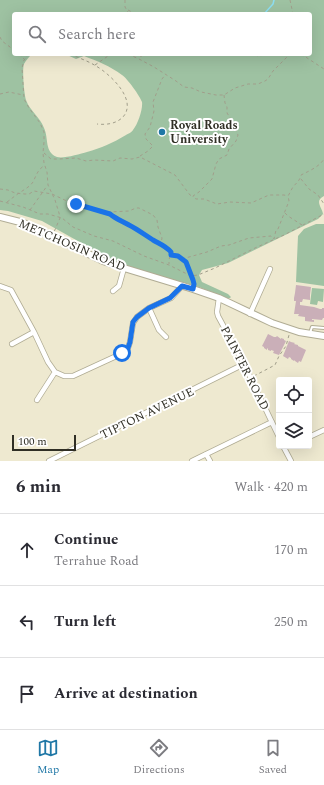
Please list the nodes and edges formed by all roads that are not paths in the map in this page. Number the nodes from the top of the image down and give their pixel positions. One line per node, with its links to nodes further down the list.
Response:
1 (0, 217): 2 (main road, METCHOSIN ROAD)
2 (124, 268): 5 (main road, METCHOSIN ROAD); 6 (street)
3 (270, 269): 9 (street)
4 (0, 286): 11 (street)
5 (182, 286): 7 (main road, METCHOSIN ROAD); 8 (street)
6 (113, 291)
7 (219, 298): 9 (main road, METCHOSIN ROAD); 16 (street, PAINTER ROAD)
8 (149, 308): 14 (street); 17 (street)
9 (250, 314): 12 (main road, METCHOSIN ROAD)
10 (324, 328): 12 (lane)
11 (34, 332): 15 (street); 17 (street)
12 (310, 334): 13 (main road, METCHOSIN ROAD)
13 (324, 336)
14 (166, 337)
15 (12, 344)
16 (244, 364): 19 (street, PAINTER ROAD); 25 (street, TIPTON AVENUE)
17 (55, 372): 18 (street)
18 (37, 400)
19 (272, 422): 21 (street, PAINTER ROAD); 24 (street)
20 (324, 430): 22 (street)
21 (276, 431)
22 (312, 435)
23 (286, 449): 28 (street)
24 (206, 454): 26 (street); 27 (street)
25 (49, 461)
26 (192, 461)
27 (210, 461)
28 (291, 461)

